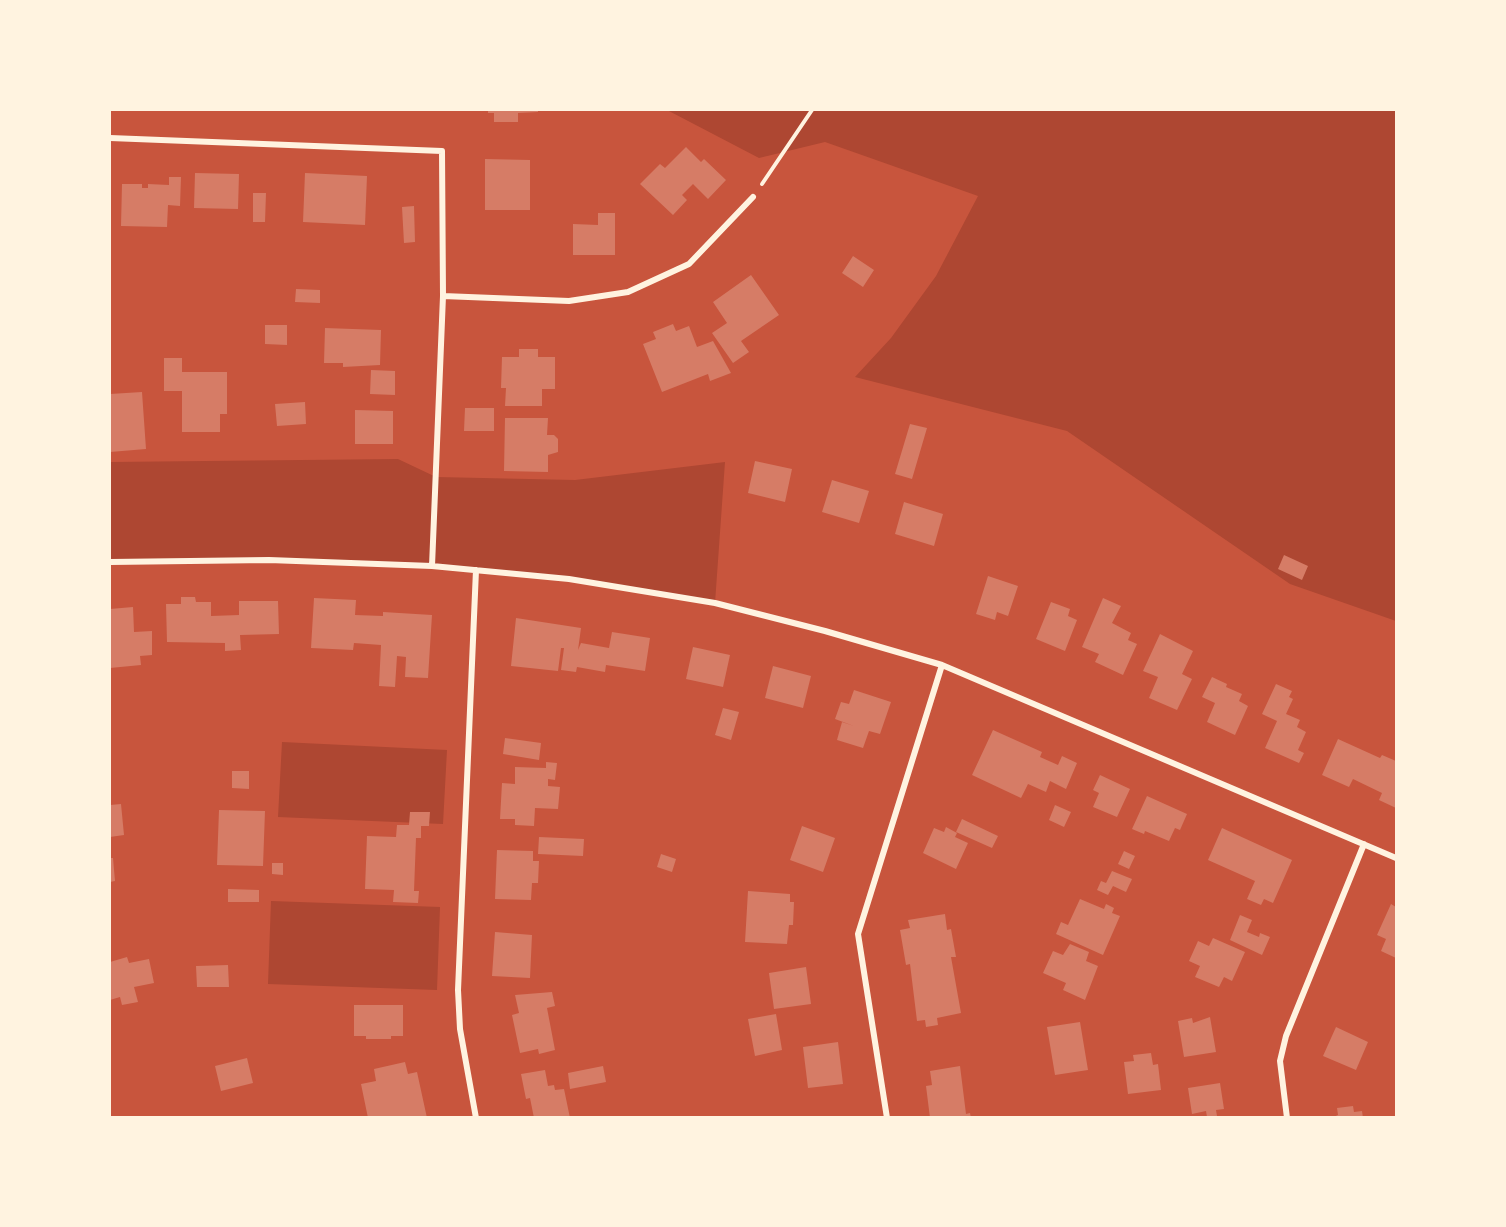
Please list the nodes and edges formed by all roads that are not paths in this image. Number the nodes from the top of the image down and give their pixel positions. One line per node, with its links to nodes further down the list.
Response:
1 (110, 138): 3 (street)
2 (753, 197): 3 (street)
3 (443, 296): 5 (street)
4 (110, 562): 5 (street)
5 (432, 566): 6 (street)
6 (476, 570): 7 (street); 10 (street)
7 (942, 665): 8 (street); 11 (street)
8 (1364, 844): 9 (street); 12 (street)
9 (1396, 858)
10 (476, 1118)
11 (887, 1118)
12 (1287, 1118)

